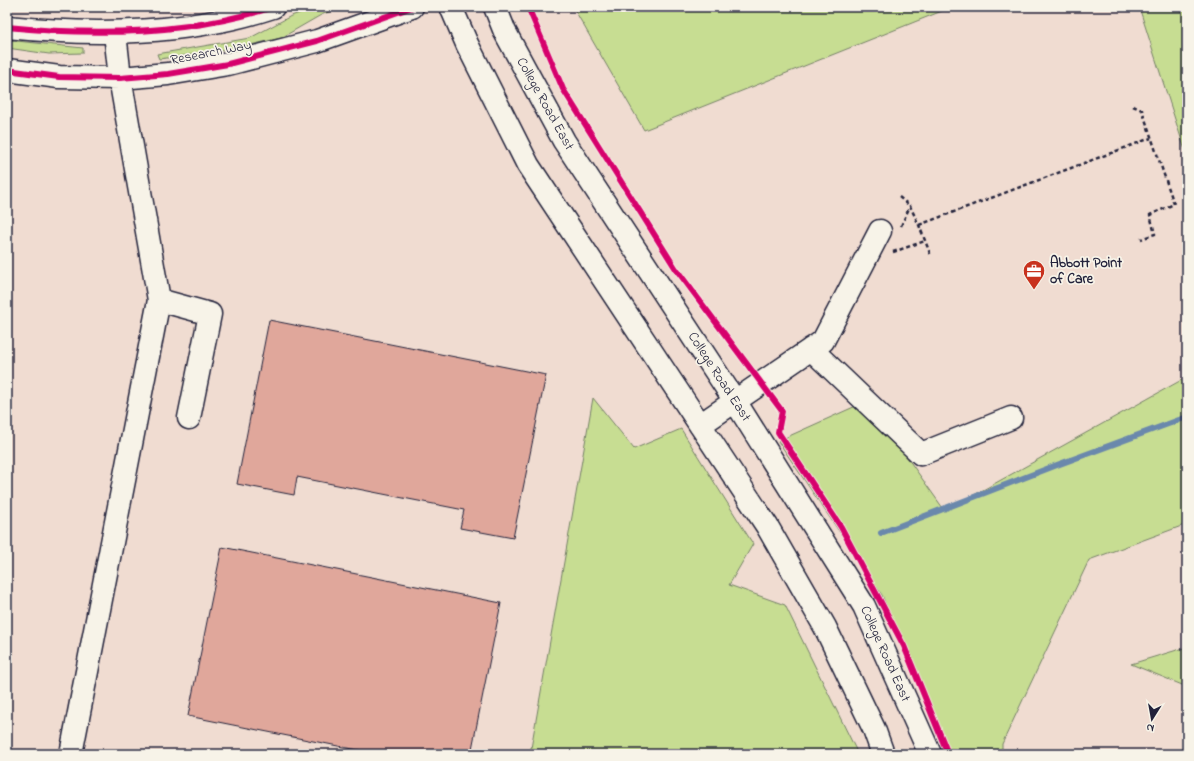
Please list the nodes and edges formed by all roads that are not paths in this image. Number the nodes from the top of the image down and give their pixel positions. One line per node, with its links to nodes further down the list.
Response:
1 (273, 7): 8 (street)
2 (412, 7): 10 (street, Research Way)
3 (451, 7): 17 (street)
4 (495, 7): 7 (street, College Road East)
5 (507, 7): 7 (street)
6 (7, 27): 8 (street)
7 (505, 32): 14 (street, College Road East)
8 (115, 33): 10 (street)
9 (7, 70): 10 (street, Research Way)
10 (120, 78): 12 (street)
11 (880, 231): 13 (street)
12 (159, 300): 15 (street); 18 (street)
13 (810, 350): 14 (street); 16 (street)
14 (735, 401): 17 (street); 20 (street, College Road East)
15 (189, 418)
16 (1011, 418)
17 (700, 425): 19 (street)
18 (71, 754)
19 (883, 754)
20 (930, 754)

